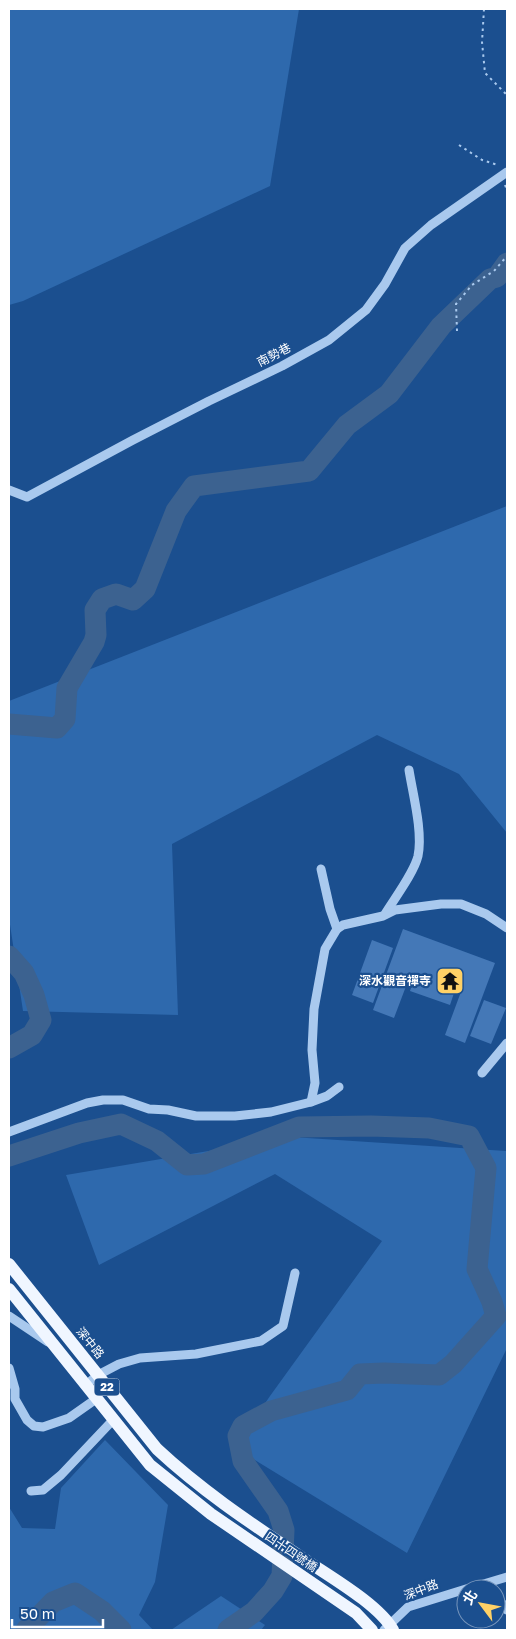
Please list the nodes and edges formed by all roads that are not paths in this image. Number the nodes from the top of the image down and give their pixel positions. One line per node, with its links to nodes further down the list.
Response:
1 (507, 172): 2 (lane, 南勢巷)
2 (9, 490)
3 (409, 770): 5 (lane)
4 (321, 869): 7 (lane)
5 (383, 916): 6 (lane); 7 (lane)
6 (507, 928)
7 (336, 930): 11 (lane)
8 (507, 1043): 9 (lane)
9 (482, 1073)
10 (339, 1087): 11 (lane)
11 (310, 1102): 12 (lane)
12 (9, 1132)
13 (9, 1264): 19 (main road, 深中路 / 22)
14 (295, 1273): 19 (lane)
15 (9, 1289): 17 (main road, 22)
16 (9, 1316): 17 (lane)
17 (57, 1348): 20 (main road, 22)
18 (9, 1368): 21 (lane)
19 (98, 1375): 20 (lane); 24 (main road, 深中路 / 22)
20 (86, 1385): 21 (main road, 22)
21 (96, 1399): 22 (main road, 22)
22 (112, 1420): 23 (lane); 28 (main road, 四十四號橋 / 22)
23 (31, 1491)
24 (216, 1499): 26 (main road, 四十四號橋 / 22)
25 (456, 1592): 27 (lane, 深中路)
26 (357, 1595): 27 (main road, 深中路 / 22)
27 (389, 1628)
28 (372, 1630)

